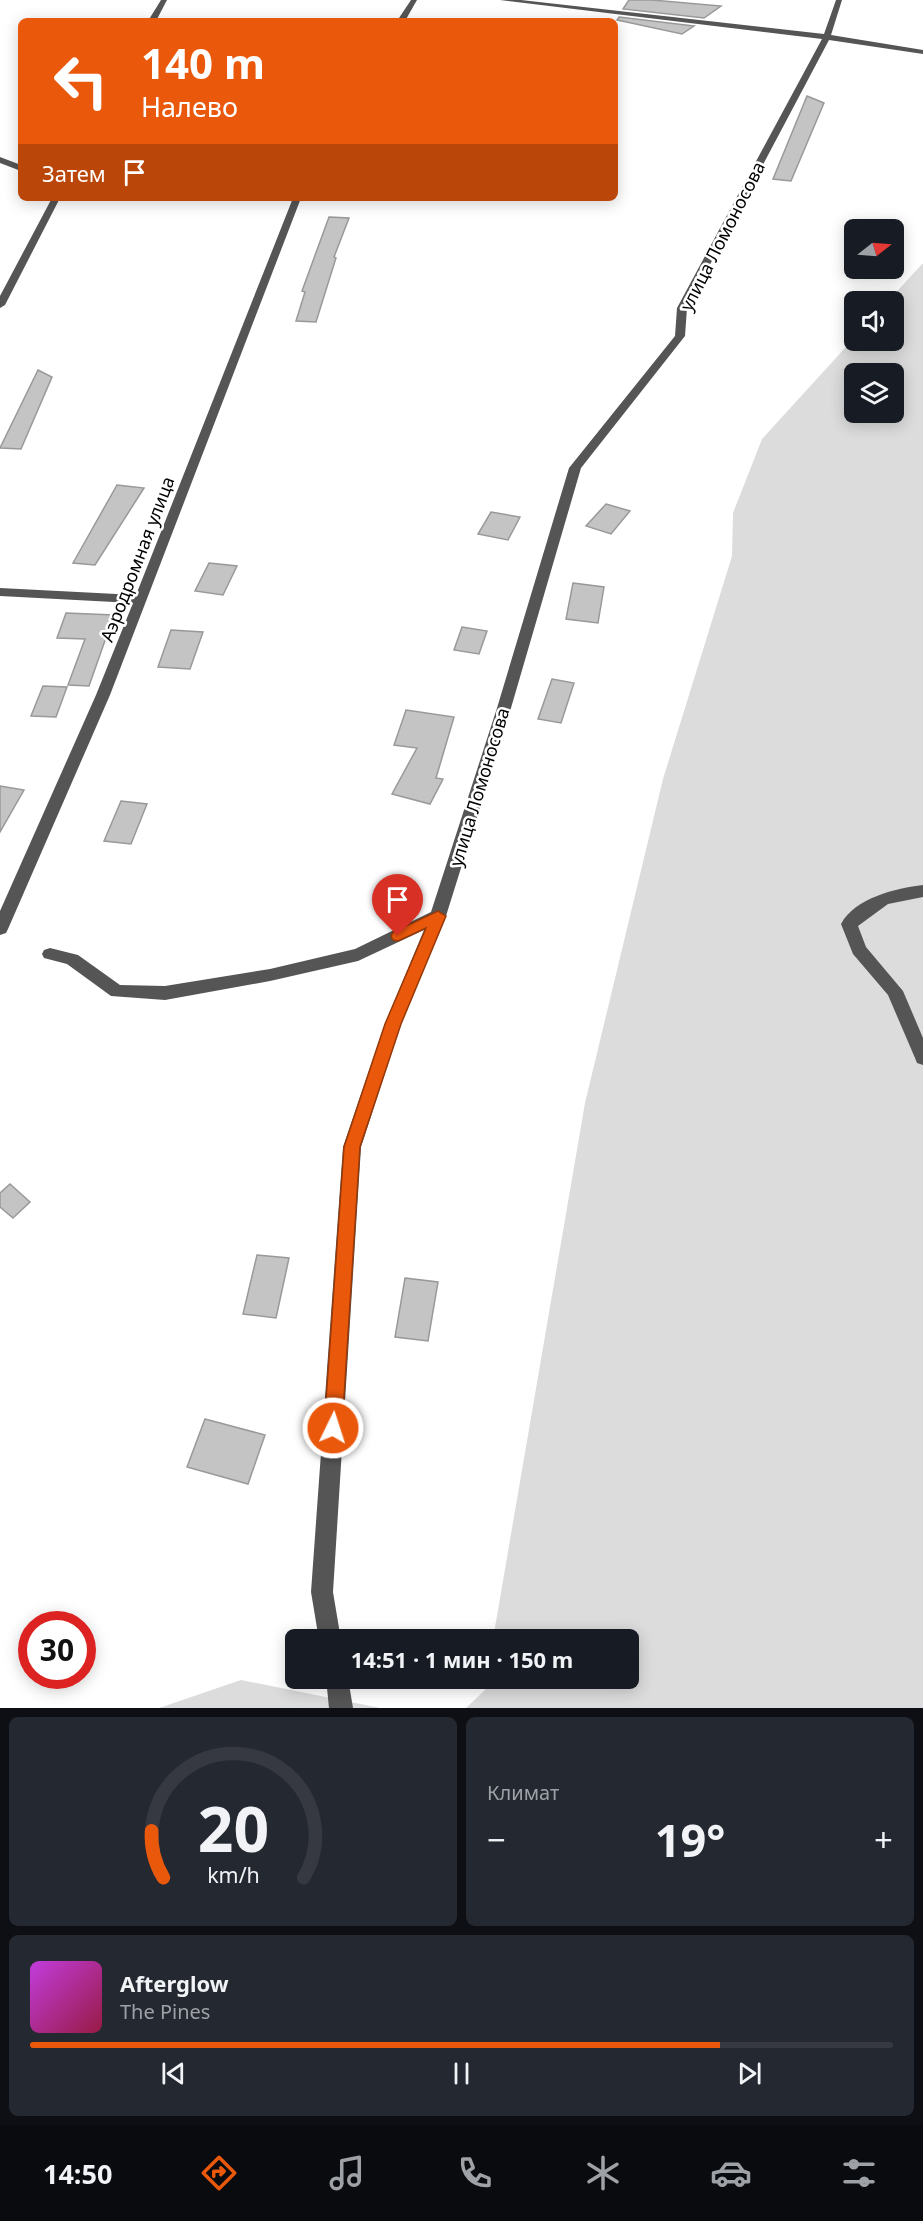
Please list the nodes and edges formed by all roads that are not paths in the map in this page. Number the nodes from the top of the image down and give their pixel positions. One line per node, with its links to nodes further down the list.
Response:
1 (164, 0): 5 (street)
2 (414, 0): 6 (street)
3 (503, 0): 7 (street)
4 (839, 0): 7 (street, улица Ломоносова)
5 (154, 18)
6 (403, 18)
7 (826, 36): 8 (street); 17 (street, улица Ломоносова)
8 (923, 52)
9 (0, 160): 10 (street)
10 (18, 167)
11 (54, 201): 13 (street)
12 (296, 201): 15 (street, Аэродромная улица)
13 (0, 305)
14 (0, 592): 15 (street)
15 (141, 598): 18 (street, Аэродромная улица)
16 (923, 891): 20 (street)
17 (438, 916): 19 (street); 21 (street, улица Ломоносова)
18 (0, 929)
19 (50, 954)
20 (923, 1058)
21 (328, 1629)
22 (338, 1689): 23 (street)
23 (341, 1708)

